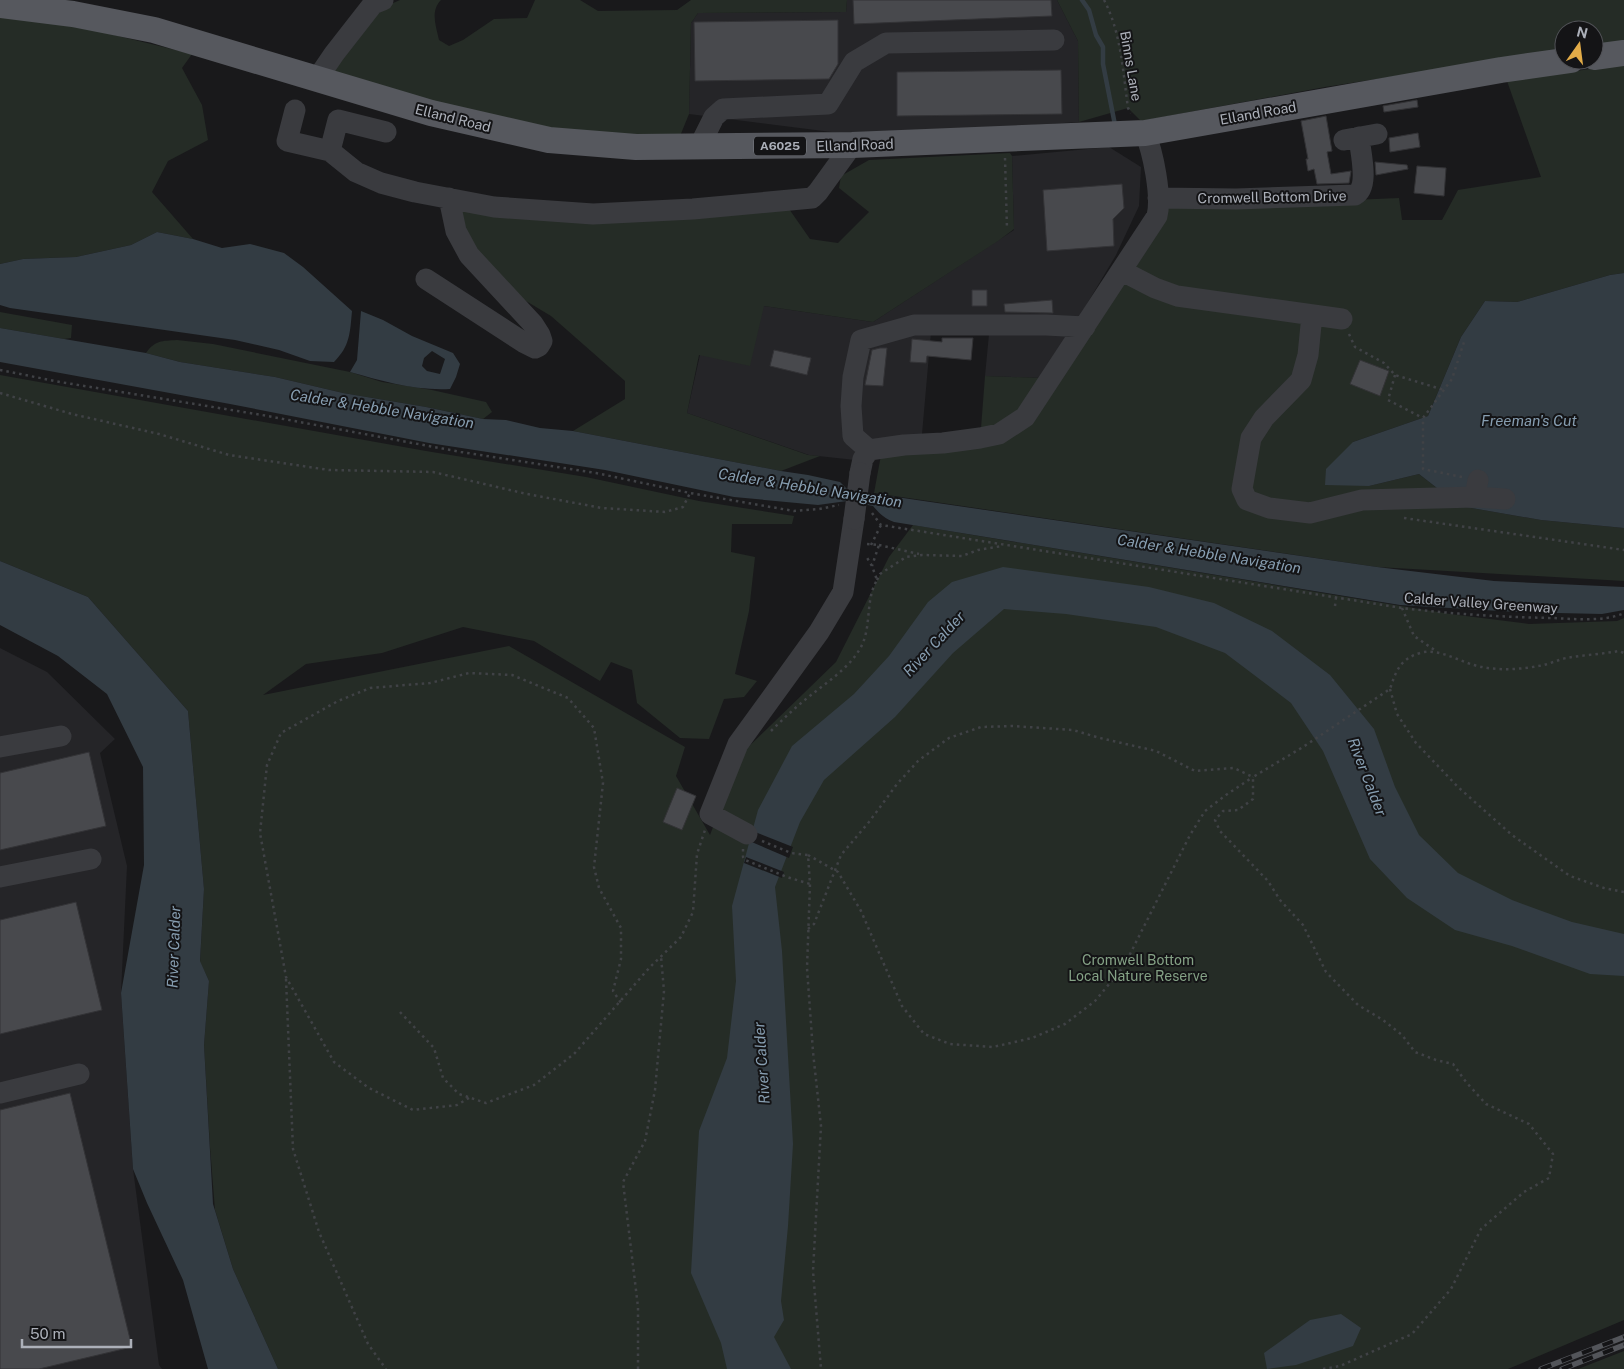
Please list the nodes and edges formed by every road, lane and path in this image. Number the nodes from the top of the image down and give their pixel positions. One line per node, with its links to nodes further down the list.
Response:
1 (1104, 0): 11 (path, Binns Lane)
2 (378, 2): 8 (street)
3 (0, 5): 8 (main road, Elland Road / A6025)
4 (1054, 40): 15 (street)
5 (1624, 53): 6 (main road)
6 (1604, 56)
7 (1554, 62): 11 (main road, Elland Road / A6025)
8 (317, 79): 15 (main road, Elland Road / A6025)
9 (295, 110): 16 (street)
10 (386, 132): 16 (street)
11 (1145, 133): 13 (main road, Elland Road / A6025); 18 (street)
12 (1360, 137): 18 (street, Cromwell Bottom Drive)
13 (1005, 139): 14 (main road, Elland Road / A6025); 19 (path)
14 (852, 145): 15 (main road, Elland Road / A6025); 17 (street)
15 (699, 147)
16 (330, 151): 17 (street)
17 (449, 198): 21 (street)
18 (1158, 198): 20 (street)
19 (1007, 229)
20 (1122, 271): 22 (street); 24 (street)
21 (426, 279)
22 (1312, 315): 23 (street); 32 (street)
23 (1342, 319): 27 (path)
24 (1085, 327): 31 (street); 31 (street)
25 (1464, 342): 28 (path)
26 (0, 370): 33 (path)
27 (1395, 375): 28 (path); 30 (path)
28 (1444, 390): 30 (path)
29 (0, 392): 33 (path)
30 (1423, 418): 32 (path)
31 (869, 450): 35 (street, bridge)
32 (1476, 488): 34 (street)
33 (690, 494): 35 (path)
34 (1505, 499)
35 (856, 511): 37 (path); 56 (street)
36 (1404, 518): 40 (path)
37 (881, 525): 38 (path); 39 (path, Calder Valley Greenway)
38 (879, 545): 42 (path); 43 (path)
39 (1006, 545): 42 (path); 45 (path, Calder Valley Greenway)
40 (1624, 550)
41 (864, 553): 43 (path)
42 (922, 555): 44 (path)
43 (872, 566): 44 (path)
44 (877, 580): 52 (path)
45 (1336, 597): 46 (path); 47 (path, Calder Valley Greenway)
46 (1335, 606)
47 (1402, 608): 48 (path, Calder Valley Greenway); 49 (path)
48 (1624, 613)
49 (1437, 652): 50 (path); 51 (path)
50 (1624, 653)
51 (1390, 689): 55 (path); 63 (path)
52 (770, 732)
53 (61, 736): 54 (street)
54 (0, 747)
55 (1253, 778): 60 (path); 60 (path); 75 (path)
56 (710, 814): 57 (street); 65 (path)
57 (746, 834): 58 (path); 62 (path)
58 (808, 855): 60 (path); 62 (path)
59 (91, 859): 61 (street)
60 (835, 870): 64 (path)
61 (0, 877)
62 (810, 884): 64 (path)
63 (1624, 892)
64 (808, 929): 74 (path)
65 (661, 956): 67 (path); 73 (path)
66 (286, 977): 67 (path); 71 (path); 72 (path)
67 (621, 1003): 71 (path)
68 (400, 1012): 71 (path)
69 (80, 1074): 70 (street)
70 (0, 1093)
71 (469, 1098)
72 (386, 1369)
73 (638, 1369)
74 (822, 1369)
75 (1323, 1369)

